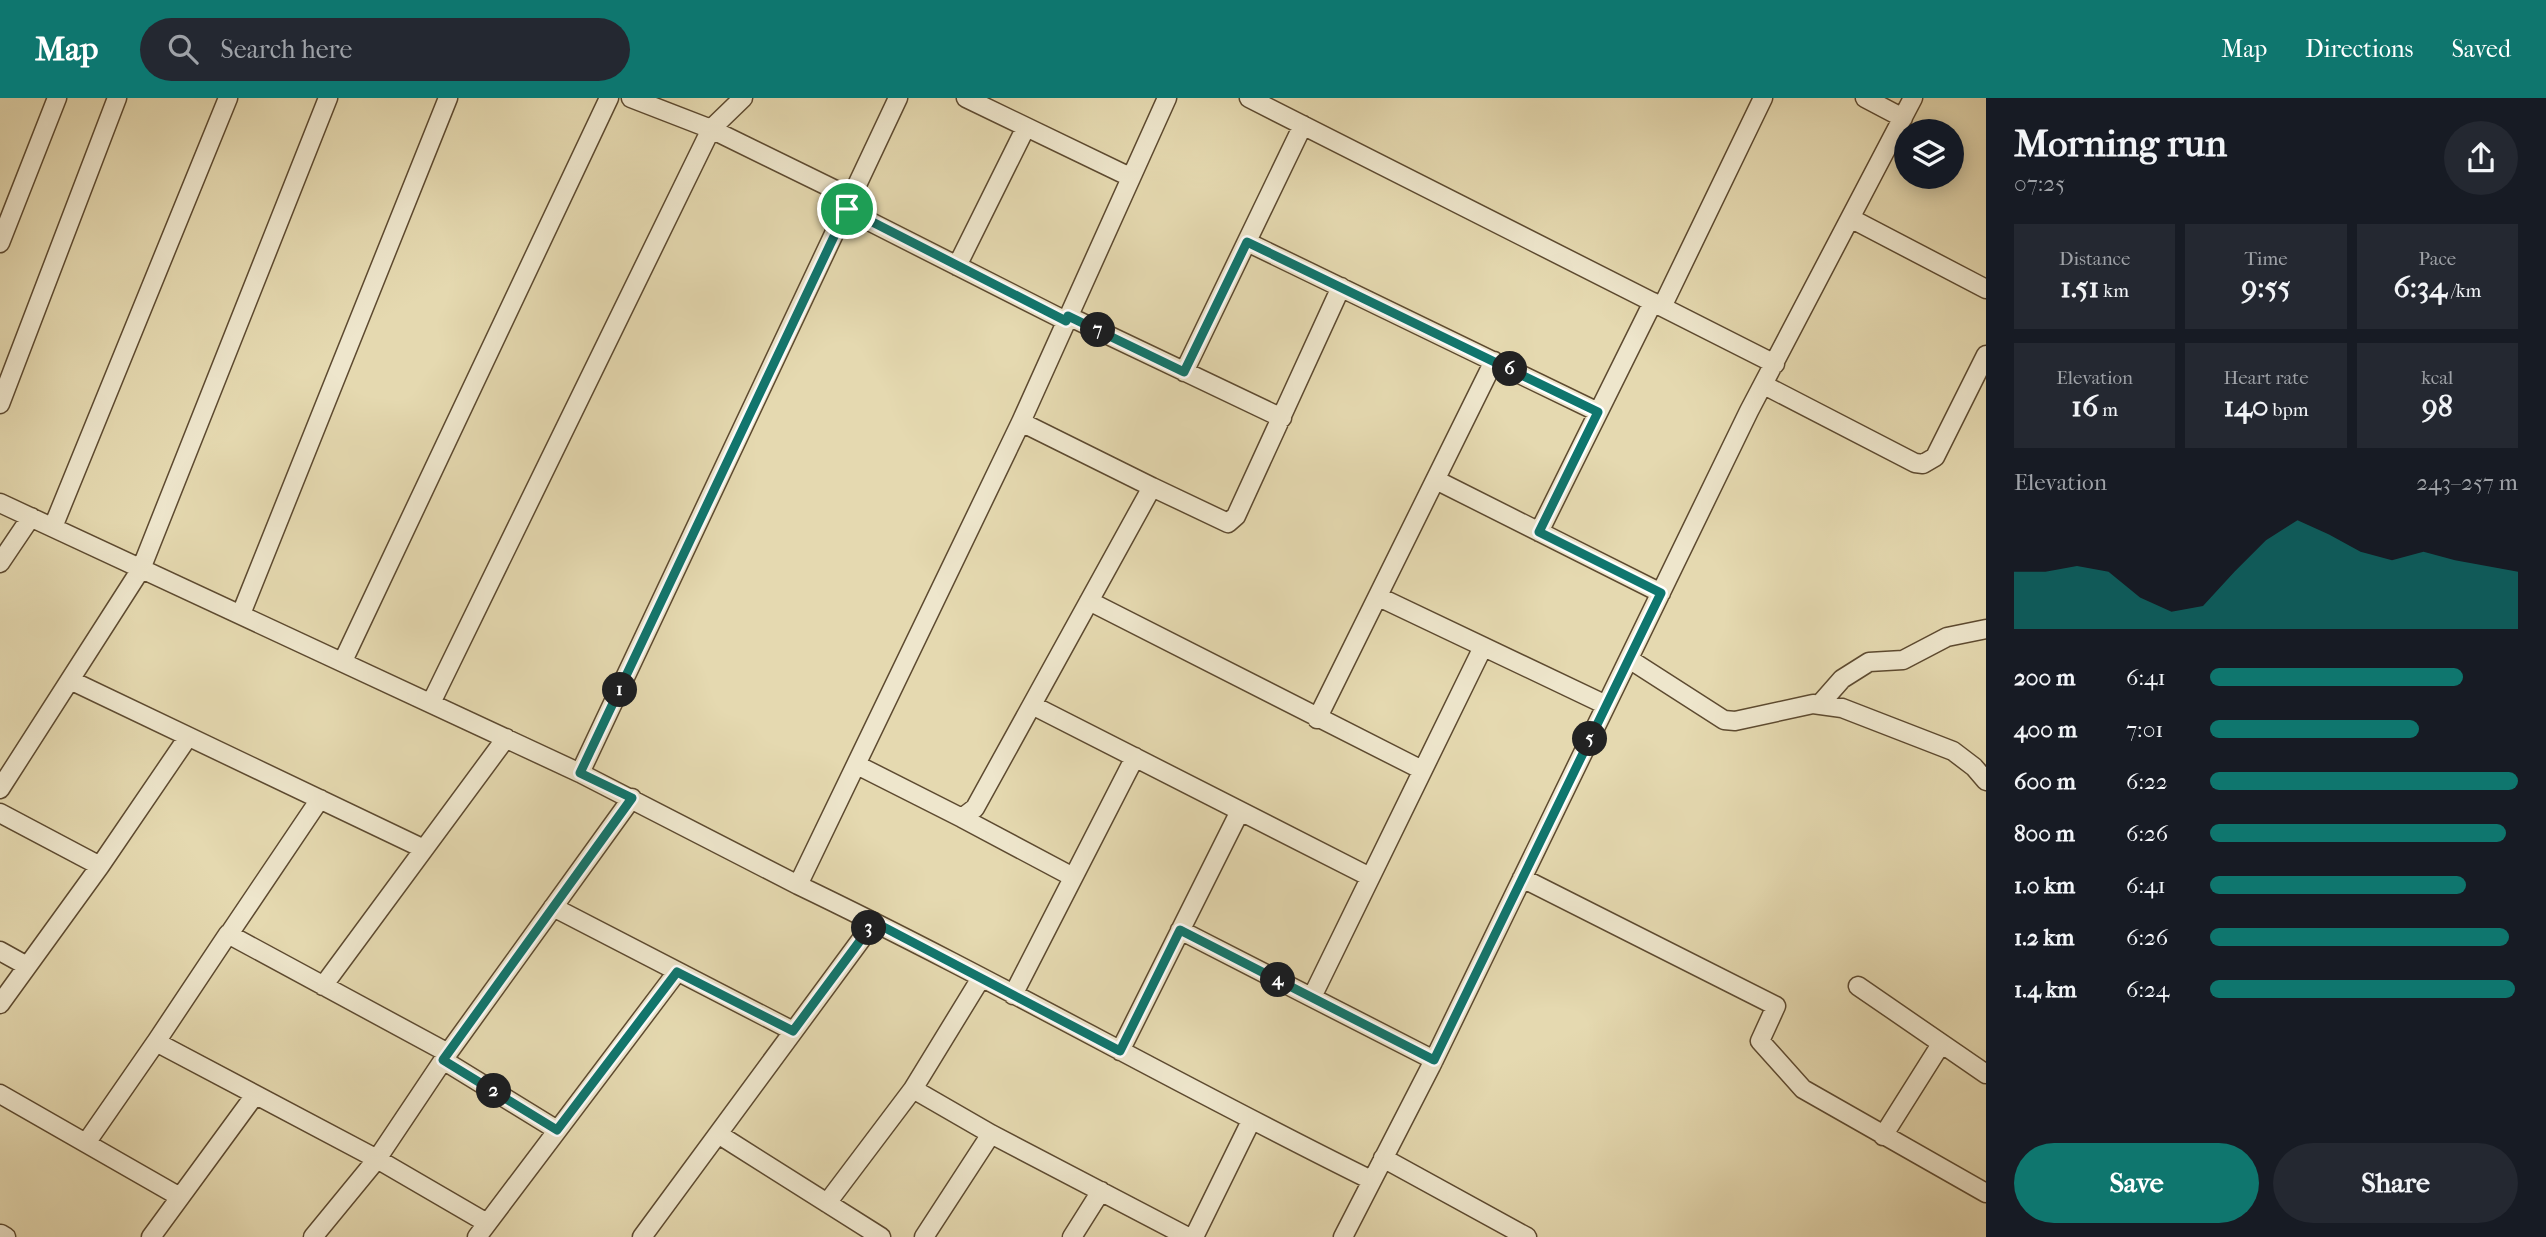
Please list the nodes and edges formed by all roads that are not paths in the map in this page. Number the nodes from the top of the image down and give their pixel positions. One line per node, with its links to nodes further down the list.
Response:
1 (57, 98): 24 (street)
2 (117, 98): 35 (street)
3 (228, 98): 43 (street)
4 (328, 98): 46 (street)
5 (448, 98): 50 (street)
6 (609, 98): 54 (street)
7 (631, 98): 19 (street)
8 (743, 98): 19 (street)
9 (898, 98): 21 (street)
10 (966, 98): 18 (street)
11 (1167, 98): 20 (street)
12 (1249, 98): 17 (street)
13 (1763, 98): 28 (street)
14 (1865, 98): 16 (street)
15 (1913, 98): 16 (street)
16 (1903, 118): 22 (street)
17 (1303, 125): 23 (street); 28 (street)
18 (1026, 127): 20 (street); 25 (street)
19 (711, 129): 21 (street); 56 (street)
20 (1130, 177): 29 (street)
21 (849, 204): 25 (street); 66 (street)
22 (1852, 219): 27 (street); 32 (street)
23 (1247, 242): 26 (street); 33 (street)
24 (0, 243)
25 (957, 266): 29 (street)
26 (1341, 287): 31 (street); 37 (street)
27 (1986, 289)
28 (1657, 305): 32 (street); 36 (street)
29 (1067, 318): 33 (street); 38 (street)
30 (1986, 355): 34 (street)
31 (1494, 361): 36 (street); 39 (street)
32 (1775, 364): 34 (street)
33 (1184, 372): 37 (street)
34 (1763, 385): 47 (street)
35 (0, 404)
36 (1598, 412): 44 (street)
37 (1282, 418): 40 (street)
38 (1021, 422): 40 (street); 64 (street)
39 (1436, 480): 44 (street); 48 (street)
40 (1152, 487): 49 (street)
41 (0, 503): 42 (street)
42 (31, 517): 43 (street); 45 (street)
43 (53, 527): 46 (street)
44 (1539, 532): 47 (street)
45 (0, 563)
46 (141, 569): 50 (street); 55 (street)
47 (1661, 593): 53 (street)
48 (1379, 597): 52 (street); 60 (street)
49 (1089, 601): 58 (street); 60 (street)
50 (242, 614): 54 (street)
51 (1986, 629): 57 (street)
52 (1483, 647): 59 (street); 65 (street)
53 (1629, 659): 57 (street); 59 (street)
54 (343, 662): 56 (street)
55 (69, 680): 61 (street); 68 (street)
56 (431, 703): 62 (street)
57 (1820, 704): 67 (street)
58 (1032, 705): 63 (street); 73 (street)
59 (1606, 705): 78 (street)
60 (1317, 719): 65 (street)
61 (188, 737): 70 (street); 75 (street)
62 (506, 738): 66 (street); 74 (street)
63 (1135, 757): 71 (street); 76 (street)
64 (856, 765): 73 (street); 79 (street)
65 (1422, 771): 77 (street)
66 (580, 773): 69 (street)
67 (1986, 781)
68 (0, 789)
69 (632, 798): 79 (street); 80 (street)
70 (320, 799): 74 (street); 83 (street)
71 (1240, 811): 77 (street); 82 (street)
72 (0, 813): 75 (street)
73 (962, 818): 76 (street)
74 (425, 849): 88 (street)
75 (100, 866): 85 (street)
76 (1073, 877): 90 (street)
77 (1370, 877): 91 (street)
78 (1522, 878): 98 (street); 107 (street)
79 (798, 885): 81 (street)
80 (553, 908): 86 (street); 97 (street)
81 (874, 922): 87 (street); 93 (street)
82 (1180, 930): 91 (street); 96 (street)
83 (229, 934): 88 (street); 94 (street)
84 (0, 951): 85 (street)
85 (27, 965): 92 (street)
86 (677, 972): 93 (street); 104 (street)
87 (981, 978): 90 (street); 100 (street)
88 (323, 986): 97 (street)
89 (1858, 986): 95 (street)
90 (1013, 995): 96 (street)
91 (1312, 997): 98 (street)
92 (0, 1004)
93 (793, 1031): 105 (street)
94 (156, 1042): 102 (street); 108 (street)
95 (1941, 1044): 99 (street); 107 (street)
96 (1120, 1051): 103 (street)
97 (445, 1056): 104 (street); 110 (street)
98 (1434, 1060): 109 (street)
99 (1986, 1074)
100 (913, 1089): 106 (street); 115 (street)
101 (0, 1094): 108 (street)
102 (255, 1095): 110 (street); 114 (street)
103 (1251, 1121): 111 (street); 125 (street)
104 (557, 1130): 116 (street)
105 (718, 1134): 115 (street); 118 (street)
106 (991, 1134): 112 (street); 123 (street)
107 (1883, 1136): 113 (street)
108 (86, 1143): 114 (street)
109 (1383, 1158): 111 (street); 127 (street)
110 (377, 1159): 116 (street); 121 (street)
111 (1371, 1180): 126 (street)
112 (1101, 1191): 124 (street); 125 (street)
113 (1986, 1194)
114 (180, 1197): 120 (street)
115 (827, 1203): 122 (street)
116 (482, 1230)
117 (0, 1234): 119 (street)
118 (648, 1235)
119 (6, 1237)
120 (151, 1237)
121 (313, 1237)
122 (881, 1237)
123 (924, 1237)
124 (1072, 1237)
125 (1191, 1237)
126 (1343, 1237)
127 (1527, 1237)

